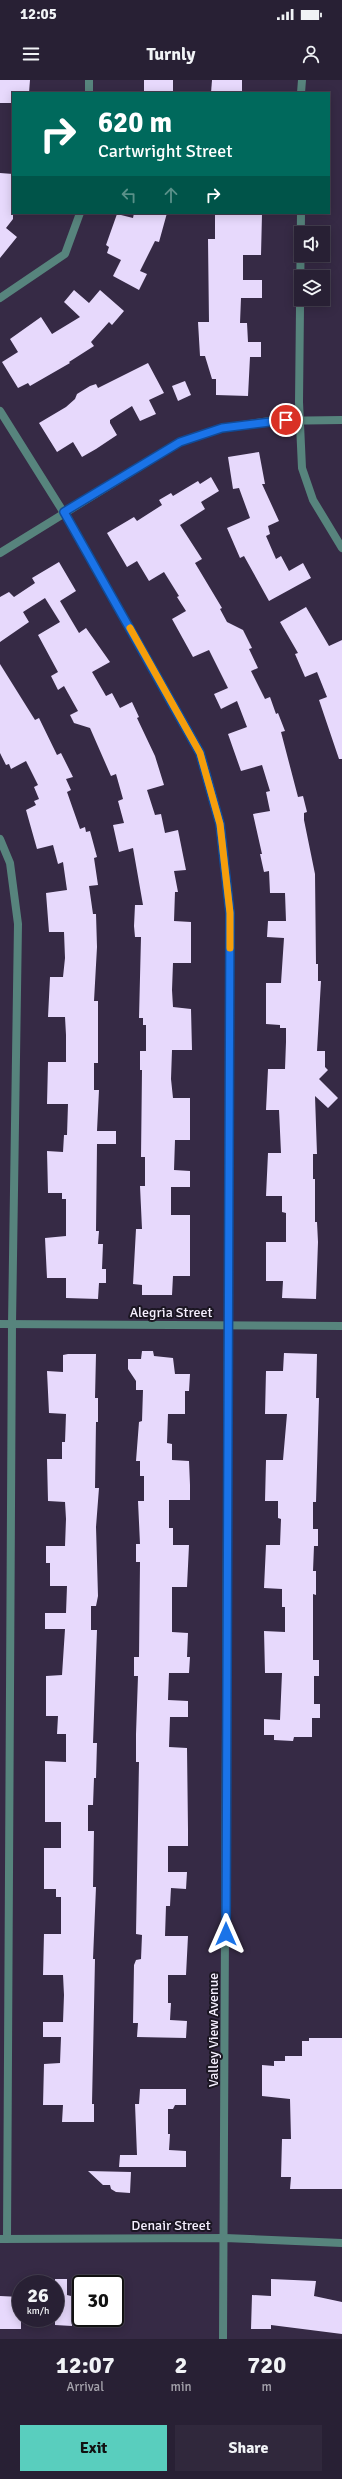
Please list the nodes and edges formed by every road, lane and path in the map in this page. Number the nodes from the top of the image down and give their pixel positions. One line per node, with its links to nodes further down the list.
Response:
1 (89, 80): 3 (street)
2 (302, 80): 4 (street)
3 (88, 92)
4 (301, 92)
5 (80, 214): 7 (street)
6 (301, 214): 9 (street)
7 (0, 298)
8 (0, 411): 11 (street, Valley View Avenue)
9 (300, 419): 10 (street); 11 (street); 12 (street)
10 (342, 420)
11 (64, 512): 13 (street); 17 (street, Valley View Avenue)
12 (342, 548)
13 (0, 553)
14 (0, 839): 16 (street)
15 (0, 1324): 16 (street, Alegria Street)
16 (12, 1324): 17 (street, Alegria Street); 20 (street)
17 (229, 1325): 18 (street, Alegria Street); 19 (street, Valley View Avenue)
18 (342, 1326)
19 (225, 2238): 20 (street, Denair Street); 21 (street, Denair Street); 22 (street, Valley View Avenue)
20 (4, 2239)
21 (342, 2243)
22 (223, 2339)

